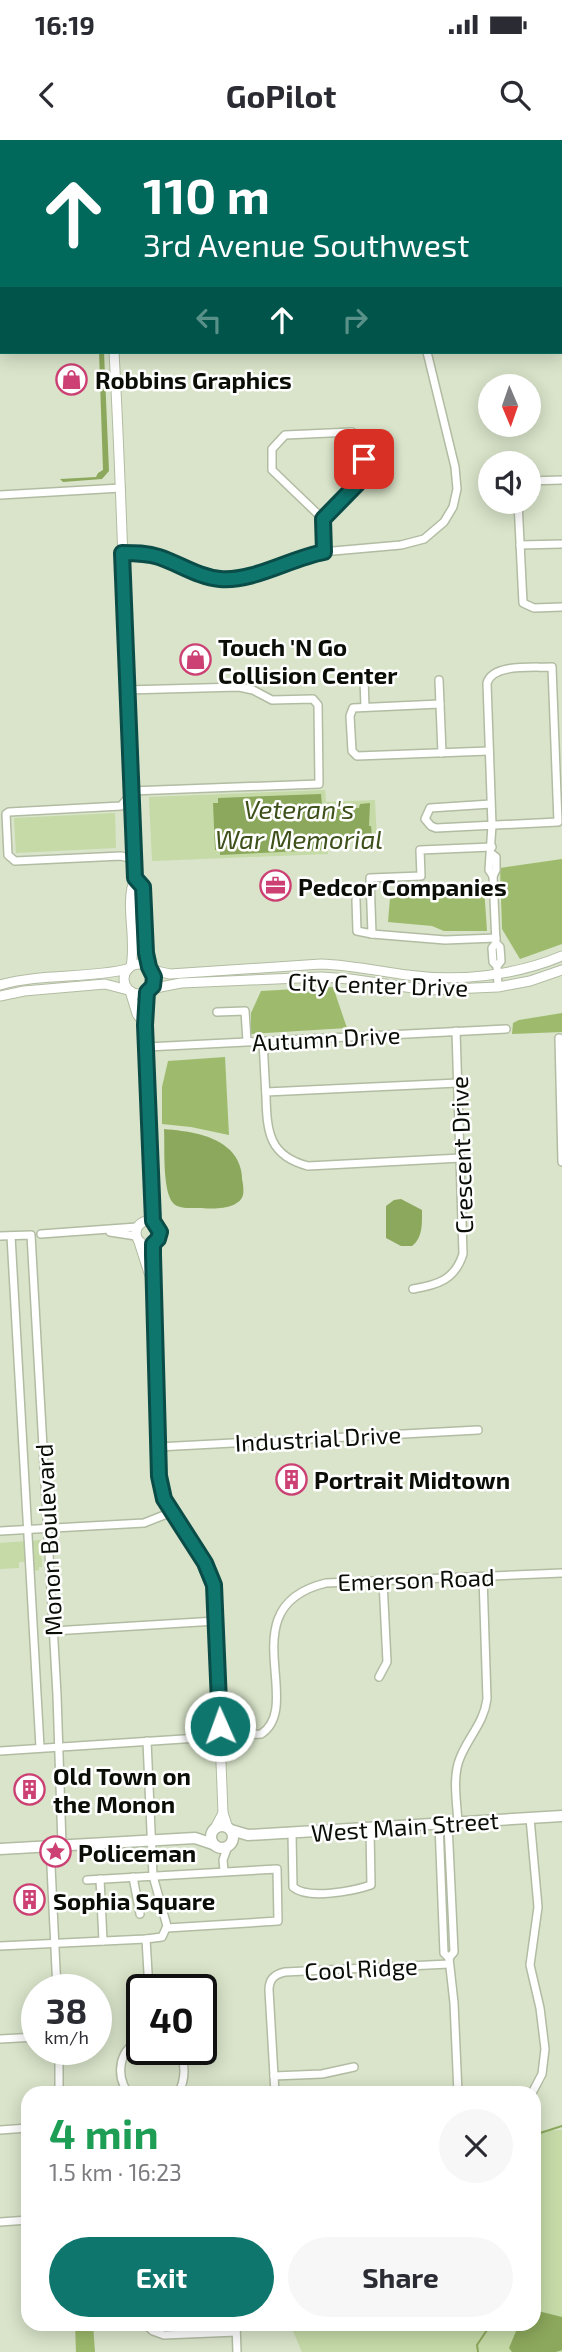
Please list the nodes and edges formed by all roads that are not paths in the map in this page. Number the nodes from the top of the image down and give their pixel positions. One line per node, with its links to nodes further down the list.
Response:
1 (114, 354): 5 (street)
2 (427, 354): 11 (street)
3 (562, 480): 4 (street)
4 (541, 481)
5 (121, 488): 6 (street); 12 (street)
6 (0, 495)
7 (518, 514): 10 (street)
8 (323, 519): 8 (street); 11 (street)
9 (562, 544): 10 (street)
10 (520, 545): 13 (street)
11 (324, 552): 12 (street)
12 (122, 553): 16 (street)
13 (562, 607)
14 (364, 679): 18 (street)
15 (439, 681): 17 (street)
16 (127, 690): 21 (street); 21 (street)
17 (440, 704): 18 (street); 20 (street)
18 (365, 707): 20 (street)
19 (489, 751): 20 (street); 22 (street); 23 (street)
20 (442, 753)
21 (131, 792): 25 (street); 25 (street)
22 (491, 804): 23 (street); 23 (street)
23 (492, 825): 24 (street)
24 (492, 850): 28 (street); 29 (street)
25 (134, 864): 26 (street)
26 (135, 878): 31 (street); 32 (street)
27 (356, 900): 28 (street)
28 (372, 934): 29 (street)
29 (496, 941): 33 (street)
30 (562, 957): 33 (street, City Center Drive)
31 (129, 968): 32 (street); 35 (street); 37 (street)
32 (150, 969): 33 (street, City Center Drive); 38 (street)
33 (497, 970): 36 (street)
34 (562, 970): 36 (street, City Center Drive)
35 (0, 985)
36 (498, 987): 38 (street, City Center Drive)
37 (129, 990): 38 (street); 39 (street); 41 (street)
38 (149, 991): 41 (street)
39 (0, 996)
40 (217, 1012): 45 (street)
41 (145, 1025): 47 (street)
42 (506, 1029): 43 (street, Autumn Drive)
43 (456, 1031): 46 (street, Autumn Drive); 49 (street, Crescent Drive)
44 (559, 1038): 48 (street)
45 (247, 1041): 46 (street, Autumn Drive); 47 (street, Autumn Drive)
46 (263, 1041): 50 (street)
47 (147, 1047): 53 (street)
48 (561, 1077): 52 (street)
49 (458, 1083): 50 (street); 51 (street, Crescent Drive)
50 (265, 1092): 51 (street)
51 (461, 1158): 58 (street, Crescent Drive)
52 (562, 1162)
53 (142, 1229): 54 (street); 57 (street); 57 (street); 59 (street)
54 (41, 1234)
55 (0, 1236): 56 (street)
56 (12, 1236): 63 (street, Monon Boulevard); 64 (street, Monon Boulevard)
57 (153, 1244): 59 (street)
58 (413, 1289)
59 (153, 1295): 61 (street)
60 (478, 1430): 61 (street, Industrial Drive)
61 (158, 1447): 62 (street)
62 (172, 1512): 63 (street); 69 (street)
63 (48, 1529): 64 (street); 70 (street, Monon Boulevard)
64 (29, 1530): 65 (street); 75 (street, Monon Boulevard)
65 (0, 1531)
66 (562, 1573): 67 (street, Emerson Road)
67 (483, 1577): 68 (street, Emerson Road); 80 (street)
68 (383, 1580): 71 (street); 72 (street, Emerson Road)
69 (216, 1621): 70 (street); 72 (street)
70 (53, 1630): 74 (street, Monon Boulevard)
71 (379, 1677)
72 (221, 1737): 73 (street, Emerson Road); 77 (street)
73 (147, 1741): 74 (street, Emerson Road); 87 (street)
74 (57, 1746): 75 (street, Emerson Road); 90 (street, Monon Boulevard)
75 (40, 1747): 76 (street, Emerson Road)
76 (0, 1751)
77 (223, 1813): 81 (street); 83 (street)
78 (562, 1816): 79 (main road, West Main Street)
79 (530, 1818): 80 (main road, West Main Street); 119 (street)
80 (448, 1824): 82 (main road, West Main Street); 104 (street)
81 (230, 1829): 83 (main road); 85 (main road, West Main Street); 89 (main road)
82 (370, 1829): 84 (main road, West Main Street); 84 (street)
83 (214, 1830): 86 (main road); 88 (main road)
84 (292, 1833): 85 (main road, West Main Street)
85 (248, 1835): 89 (main road, West Main Street)
86 (194, 1838): 87 (main road); 88 (main road)
87 (150, 1841): 90 (main road); 94 (street)
88 (214, 1845): 89 (main road); 92 (street)
89 (229, 1845): 92 (street)
90 (56, 1846): 91 (main road); 102 (street, Monon Boulevard)
91 (0, 1849)
92 (223, 1860): 93 (street)
93 (223, 1871): 94 (street); 99 (street)
94 (153, 1876): 95 (street); 99 (street)
95 (133, 1877): 96 (street); 98 (street)
96 (100, 1879): 97 (street); 101 (street)
97 (87, 1880)
98 (140, 1914)
99 (167, 1928): 100 (street)
100 (146, 1939): 101 (street); 106 (street)
101 (103, 1941): 102 (street)
102 (55, 1943): 103 (street); 105 (street, Monon Boulevard)
103 (0, 1946)
104 (449, 1961): 113 (street, Cool Ridge); 118 (street)
105 (56, 1974)
106 (148, 1974)
107 (21, 2038): 108 (street)
108 (0, 2039)
109 (126, 2051): 115 (street)
110 (59, 2065): 114 (street)
111 (183, 2065): 116 (street)
112 (354, 2067): 113 (street)
113 (274, 2076): 117 (street)
114 (59, 2086)
115 (124, 2086)
116 (181, 2086)
117 (275, 2086)
118 (457, 2086)
119 (536, 2086)
120 (21, 2128): 121 (street)
121 (0, 2130)
122 (21, 2220): 123 (street)
123 (0, 2222)
124 (152, 2331): 125 (street)
125 (205, 2331)
126 (236, 2331): 127 (street)
127 (237, 2352)

